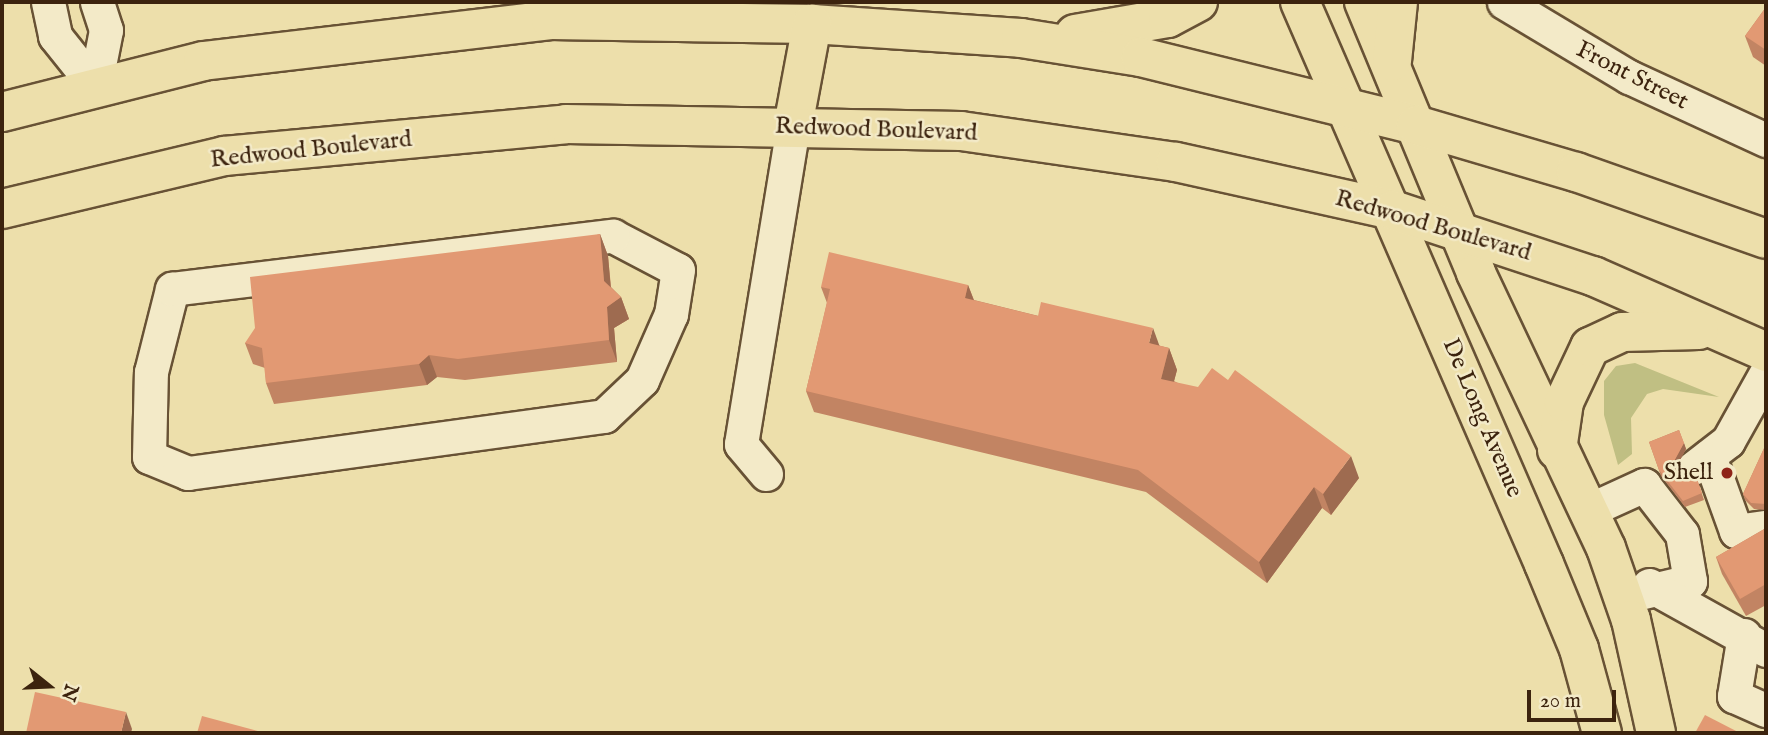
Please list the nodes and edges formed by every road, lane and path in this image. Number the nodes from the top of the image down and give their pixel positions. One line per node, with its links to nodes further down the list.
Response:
1 (47, 2): 11 (street)
2 (97, 2): 11 (street)
3 (1198, 2): 9 (main road)
4 (1300, 2): 12 (main road, De Long Avenue)
5 (1364, 2): 10 (main road)
6 (1398, 2): 10 (main road)
7 (1504, 2): 16 (street, Front Street)
8 (812, 24): 9 (main road); 11 (main road); 15 (main road)
9 (1021, 38): 12 (main road)
10 (1392, 67): 14 (main road)
11 (95, 86): 13 (main road)
12 (1348, 108): 14 (main road); 18 (main road, De Long Avenue)
13 (2, 111)
14 (1416, 125): 19 (main road); 20 (main road)
15 (793, 126): 17 (main road, Redwood Boulevard); 18 (main road, Redwood Boulevard); 28 (street)
16 (1766, 140)
17 (2, 209)
18 (1393, 210): 19 (main road, Redwood Boulevard); 35 (main road, De Long Avenue)
19 (1458, 230): 22 (main road, Redwood Boulevard); 26 (main road)
20 (1766, 239)
21 (172, 289): 21 (street)
22 (1722, 332): 23 (street); 24 (main road, Redwood Boulevard); 26 (main road)
23 (1766, 339)
24 (1766, 352)
25 (1766, 373): 27 (street)
26 (1557, 450): 29 (main road)
27 (1677, 472): 29 (street); 30 (street); 31 (street)
28 (766, 474)
29 (1587, 511): 32 (main road)
30 (1751, 529): 31 (street)
31 (1685, 543): 32 (street)
32 (1632, 586): 33 (street); 36 (main road)
33 (1755, 643): 34 (street)
34 (1766, 710)
35 (1602, 733)
36 (1656, 733)

